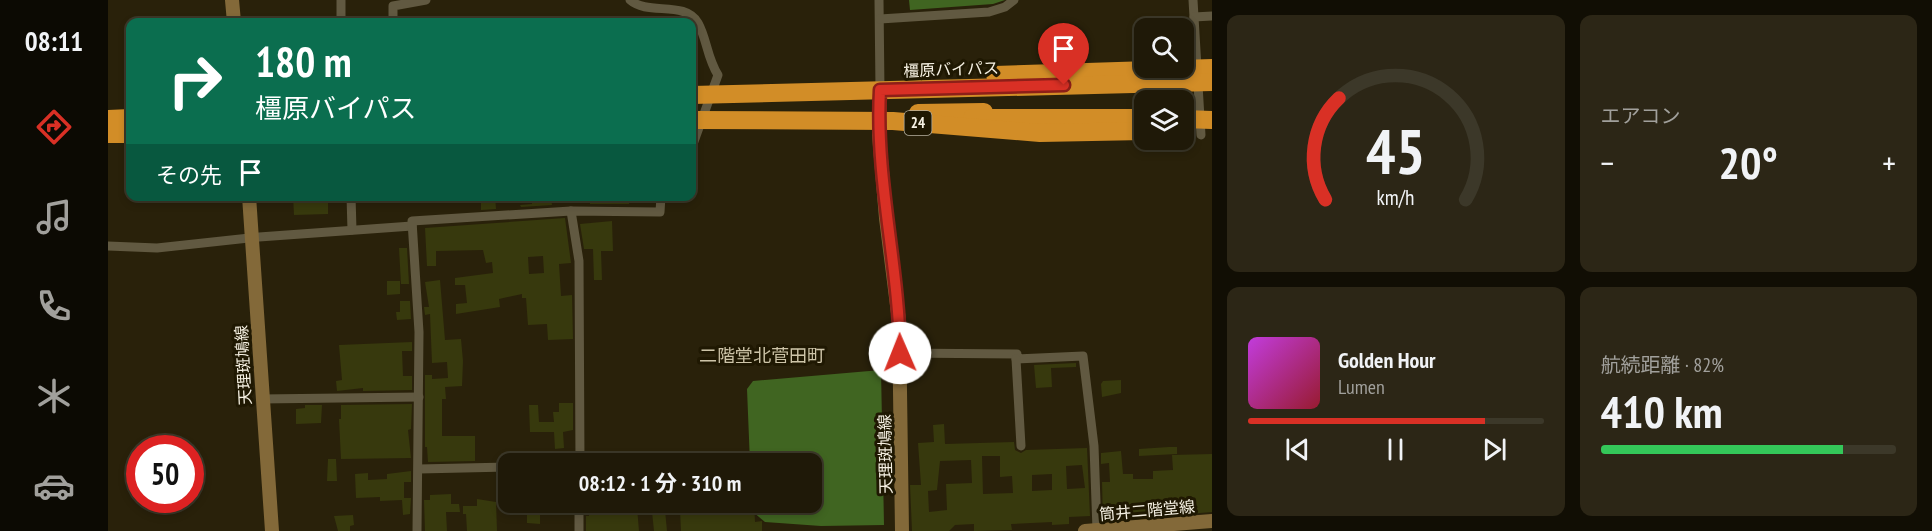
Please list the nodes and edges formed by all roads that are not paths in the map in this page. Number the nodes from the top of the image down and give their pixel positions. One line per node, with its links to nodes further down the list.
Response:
1 (232, 0): 10 (main road)
2 (341, 0): 11 (street)
3 (426, 0): 12 (street)
4 (879, 0): 14 (street)
5 (1014, 0): 14 (street)
6 (1193, 0): 9 (street)
7 (635, 2): 13 (street)
8 (1212, 16): 9 (street)
9 (1194, 17): 17 (street)
10 (234, 18)
11 (341, 18)
12 (393, 18)
13 (694, 18)
14 (880, 19): 18 (street)
15 (696, 20): 20 (street)
16 (1212, 68): 21 (highway)
17 (1207, 86): 18 (highway, 橿原バイパス / 24); 21 (highway); 32 (street)
18 (880, 90): 20 (highway, 橿原バイパス / 24); 28 (main road, 天理斑鳩線)
19 (696, 95): 20 (highway, 橿原バイパス / 24)
20 (712, 95): 27 (street)
21 (748, 102): 22 (highway)
22 (696, 104)
23 (1134, 109): 30 (highway)
24 (126, 118): 26 (highway)
25 (1134, 118): 28 (highway, 24)
26 (108, 119)
27 (696, 119)
28 (879, 119): 29 (highway, 24); 44 (main road, 天理斑鳩線)
29 (696, 123)
30 (696, 123)
31 (696, 123): 33 (highway, 24)
32 (1201, 124)
33 (1134, 131)
34 (108, 134): 35 (highway)
35 (126, 134)
36 (249, 201): 42 (main road, 天理斑鳩線)
37 (351, 201): 41 (street)
38 (661, 201): 39 (street)
39 (571, 211): 40 (street); 49 (street)
40 (412, 226): 41 (street); 46 (street)
41 (352, 230): 42 (street)
42 (252, 237): 43 (street); 47 (main road, 天理斑鳩線)
43 (108, 246)
44 (900, 353): 45 (street); 58 (main road, 天理斑鳩線)
45 (1016, 359): 48 (street); 54 (street)
46 (419, 397): 47 (street); 51 (street)
47 (261, 399): 55 (main road, 天理斑鳩線)
48 (1021, 446)
49 (580, 453)
50 (498, 467): 51 (street)
51 (419, 470): 56 (street)
52 (579, 513): 57 (street)
53 (1212, 521): 54 (main road, 筒井二階堂線)
54 (1097, 530): 59 (main road, 筒井二階堂線)
55 (272, 531)
56 (417, 531)
57 (579, 531)
58 (902, 531)
59 (1085, 531)

